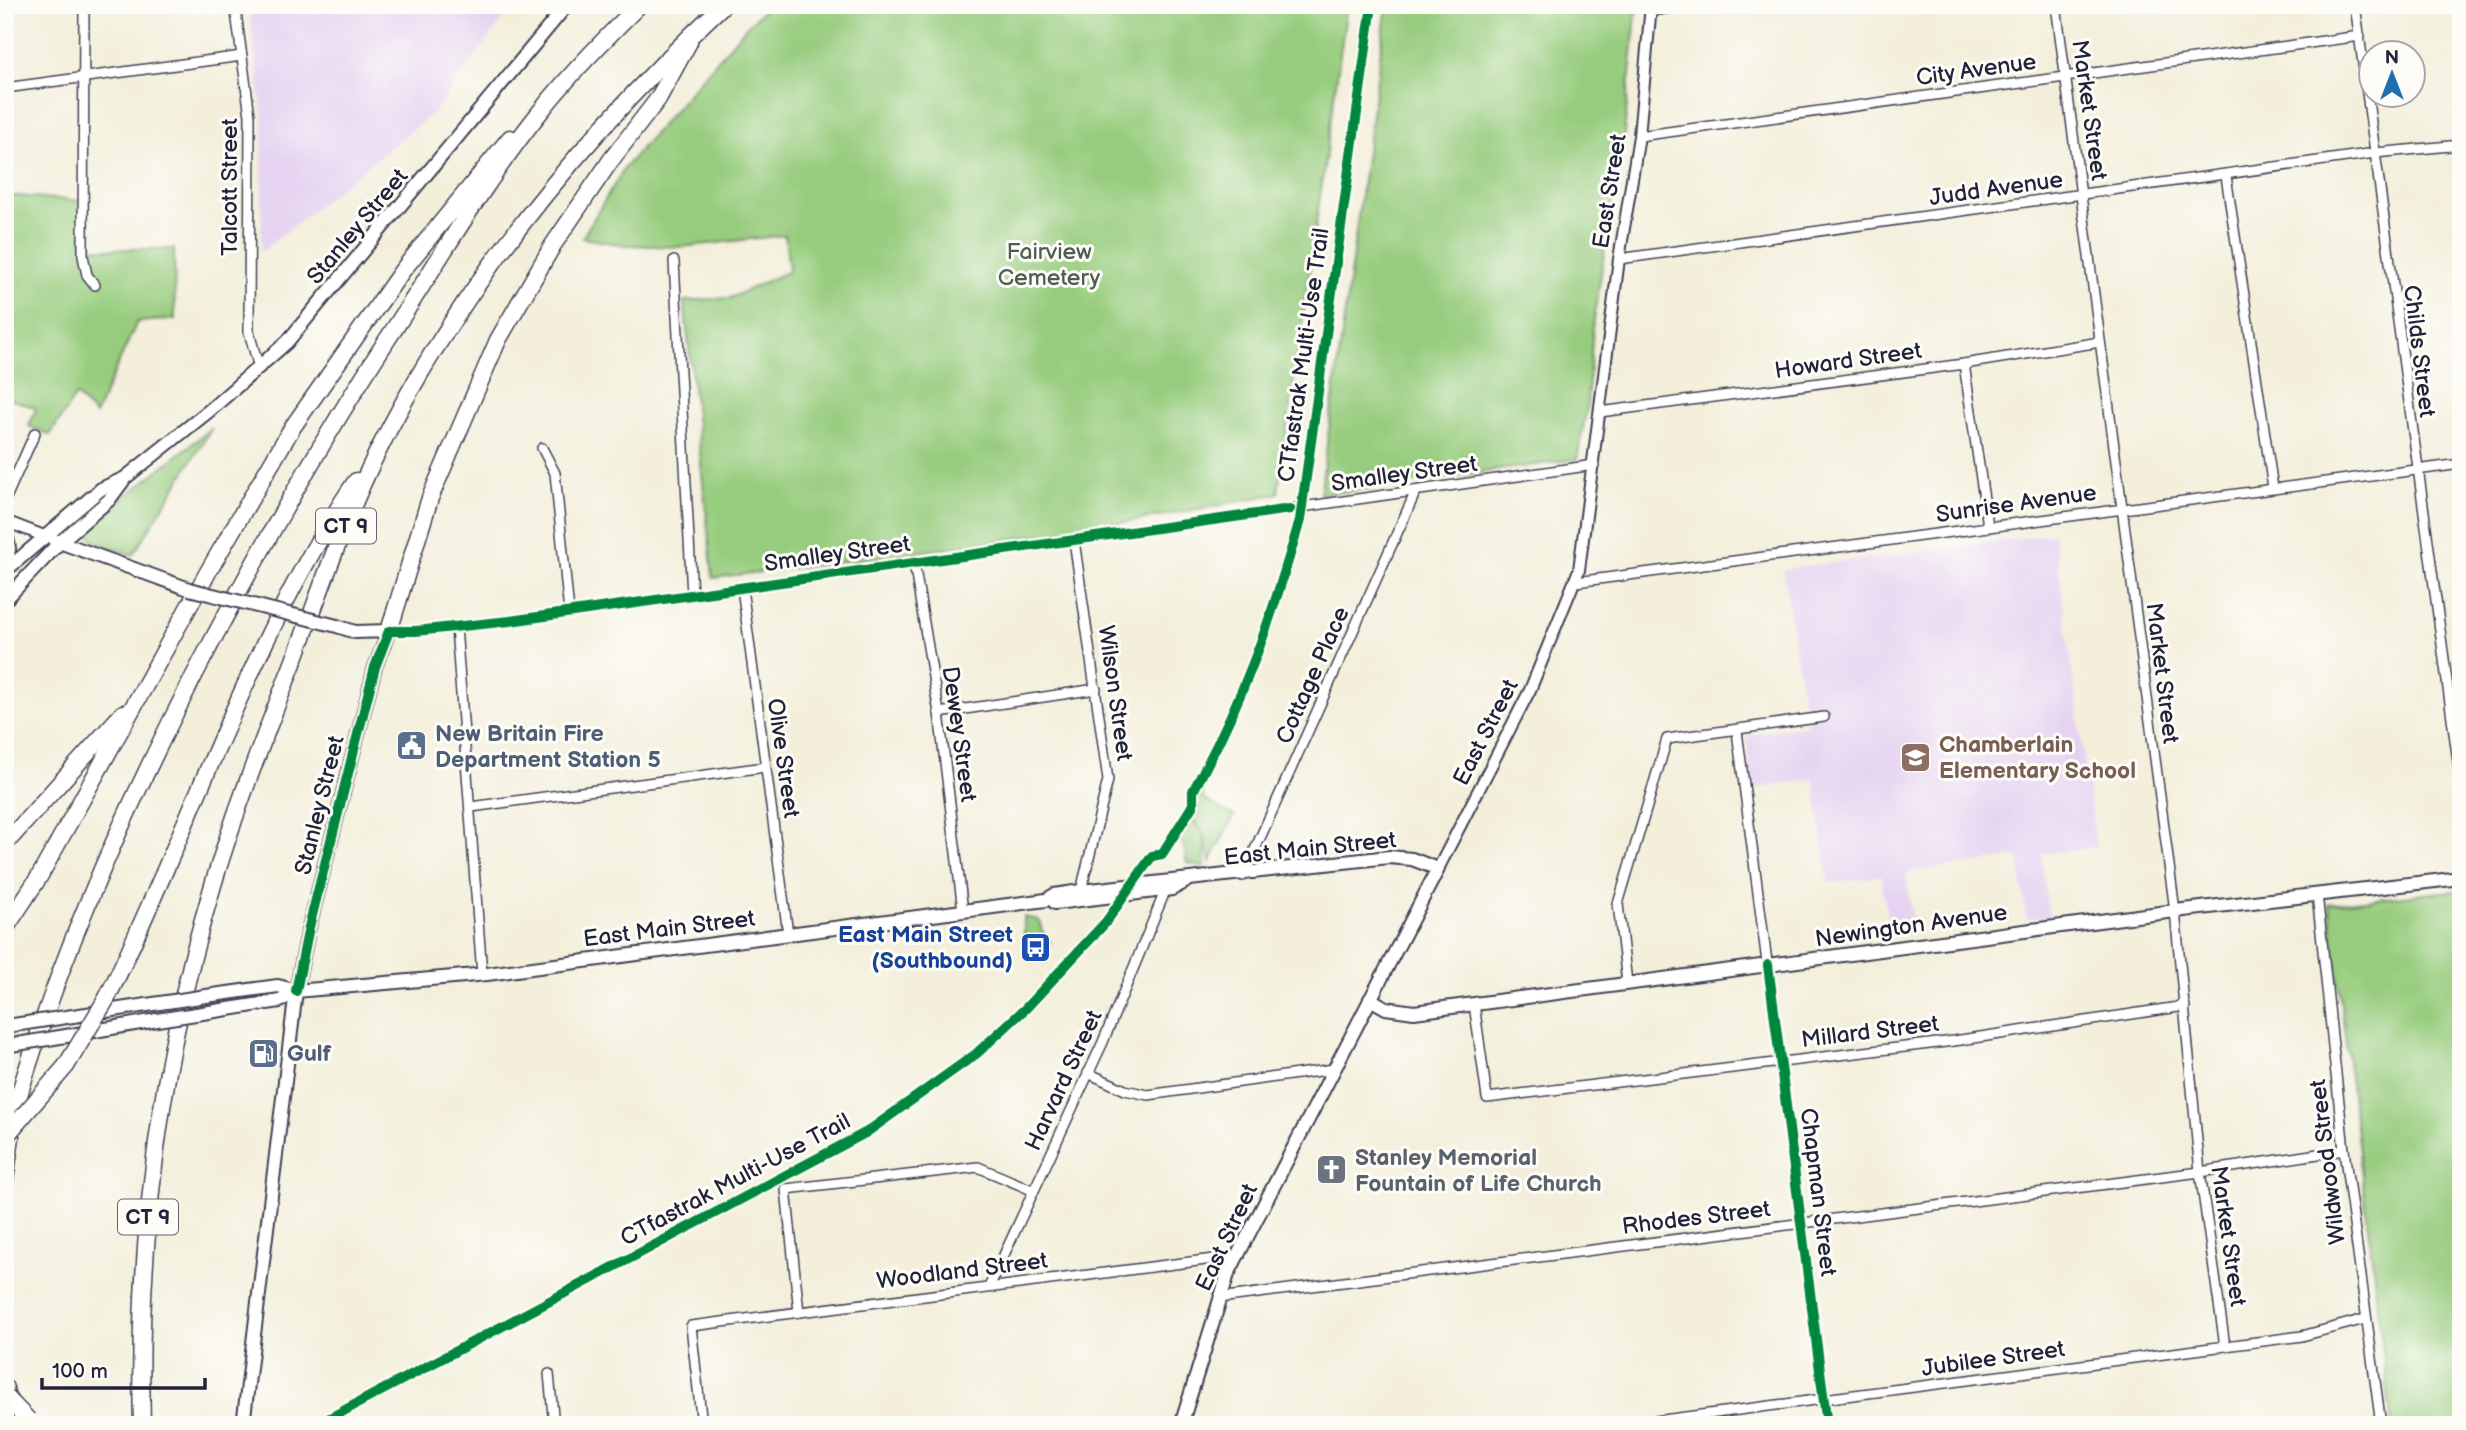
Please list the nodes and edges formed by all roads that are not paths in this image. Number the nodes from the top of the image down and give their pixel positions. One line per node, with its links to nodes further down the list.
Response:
1 (84, 5): 13 (street)
2 (235, 5): 12 (street, Talcott Street)
3 (567, 5): 27 (main road, Stanley Street)
4 (639, 5): 16 (highway, CT 9)
5 (723, 5): 10 (highway, CT 9)
6 (1695, 5): 9 (street)
7 (2056, 5): 14 (street, Market Street)
8 (2355, 5): 11 (street, Childs Street)
9 (1651, 8): 17 (street, East Street)
10 (694, 32): 31 (highway, CT 9); 54 (highway)
11 (2360, 36): 14 (street, City Avenue); 19 (street, Childs Street)
12 (242, 56): 13 (street); 27 (street, Talcott Street)
13 (84, 76): 15 (street); 24 (street)
14 (2065, 76): 17 (street, City Avenue); 21 (street, Market Street)
15 (5, 88)
16 (545, 106): 56 (highway); 88 (highway, CT 9)
17 (1639, 136): 22 (street, East Street)
18 (2461, 145): 19 (street, Judd Avenue)
19 (2375, 153): 20 (street, Judd Avenue); 34 (street, Childs Street)
20 (2226, 176): 21 (street, Judd Avenue); 36 (street)
21 (2082, 196): 22 (street, Judd Avenue); 25 (street, Market Street)
22 (1619, 258): 28 (street, East Street)
23 (674, 261): 50 (street)
24 (94, 285)
25 (2100, 342): 26 (street, Howard Street); 39 (street, Market Street)
26 (1964, 364): 28 (street, Howard Street); 41 (street)
27 (259, 368): 35 (main road, Stanley Street)
28 (1600, 412): 33 (street, East Street)
29 (35, 433): 38 (street)
30 (542, 448): 52 (street)
31 (377, 452): 89 (highway, bridge); 98 (highway, CT 9)
32 (2461, 464): 34 (street, Sunrise Avenue)
33 (1594, 465): 37 (street, Smalley Street); 48 (street, East Street)
34 (2416, 469): 36 (street, Sunrise Avenue); 61 (street, Childs Street)
35 (125, 478): 43 (main road, Stanley Street); 45 (main road, Stanley Street)
36 (2273, 488): 39 (street, Sunrise Avenue)
37 (1416, 491): 44 (street, Smalley Street); 65 (street, Cottage Place)
38 (5, 500)
39 (2122, 509): 41 (street, Sunrise Avenue); 73 (street, Market Street)
40 (5, 521): 43 (street)
41 (1988, 526): 48 (street, Sunrise Avenue)
42 (5, 527): 47 (main road)
43 (44, 536): 45 (main road); 47 (main road, Stanley Street)
44 (1074, 540): 46 (street, Smalley Street); 55 (street, Wilson Street)
45 (60, 542): 51 (main road, Stanley Street); 54 (main road, bridge)
46 (914, 563): 49 (street, Smalley Street); 57 (street, Dewey Street)
47 (5, 571)
48 (1576, 582): 64 (street, East Street)
49 (742, 587): 50 (street, Smalley Street); 60 (street, Olive Street)
50 (692, 595): 52 (street, Smalley Street)
51 (5, 600)
52 (569, 612): 53 (street, Smalley Street)
53 (456, 628): 54 (street, Smalley Street); 62 (street)
54 (389, 631): 79 (main road, Stanley Street)
55 (1096, 689): 57 (street); 69 (street, Wilson Street)
56 (139, 696): 63 (highway); 74 (highway)
57 (939, 712): 72 (street, Dewey Street)
58 (1824, 717): 59 (street)
59 (1737, 731): 76 (street, Chapman Street); 78 (street)
60 (765, 767): 62 (street); 75 (street, Olive Street)
61 (2461, 784)
62 (471, 807): 77 (street)
63 (5, 844)
64 (1438, 869): 65 (main road, East Main Street); 80 (main road, East Street)
65 (1243, 876): 67 (main road, East Main Street)
66 (2461, 878): 70 (main road, Newington Avenue)
67 (1185, 882): 68 (main road, East Main Street); 69 (main road, East Main Street)
68 (1166, 890): 71 (main road, East Main Street); 87 (street, Harvard Street)
69 (1081, 891): 71 (main road, East Main Street)
70 (2317, 894): 73 (main road, Newington Avenue); 91 (street, Wildwood Street)
71 (1046, 900): 72 (main road, East Main Street)
72 (963, 911): 75 (main road, East Main Street)
73 (2175, 911): 76 (main road, Newington Avenue); 82 (street, Market Street)
74 (5, 929)
75 (788, 934): 77 (main road, East Main Street)
76 (1768, 965): 78 (main road, Newington Avenue); 85 (street, Chapman Street)
77 (482, 974): 79 (main road, East Main Street)
78 (1627, 983): 81 (main road, Newington Avenue)
79 (296, 991): 83 (main road, East Main Street, bridge); 84 (main road, East Main Street, bridge); 110 (main road, Stanley Street)
80 (1370, 999): 81 (main road, Newington Avenue); 86 (main road, East Street)
81 (1474, 1003): 85 (street, Millard Street)
82 (2185, 1006): 85 (street, Millard Street); 92 (street, Market Street)
83 (6, 1026)
84 (5, 1046)
85 (1781, 1062): 95 (street, Chapman Street)
86 (1334, 1069): 87 (street); 96 (main road, East Street)
87 (1088, 1073): 94 (street, Harvard Street)
88 (12, 1120): 90 (highway, CT 9); 93 (highway)
89 (5, 1138)
90 (5, 1145)
91 (2344, 1150): 92 (street, Rhodes Street); 101 (street, Wildwood Street)
92 (2200, 1172): 95 (street, Rhodes Street); 102 (street, Market Street)
93 (5, 1180)
94 (1032, 1190): 97 (street, Harvard Street); 100 (street)
95 (1802, 1223): 99 (street, Rhodes Street); 106 (street, Chapman Street)
96 (1237, 1256): 97 (street, Woodland Street); 99 (main road, East Street)
97 (990, 1285): 100 (street, Woodland Street)
98 (143, 1291): 108 (highway, CT 9); 109 (highway)
99 (1219, 1298): 113 (main road, East Street)
100 (799, 1312): 112 (street, Woodland Street)
101 (2365, 1319): 102 (street, Jubilee Street); 116 (street, Wildwood Street)
102 (2225, 1346): 106 (street, Jubilee Street)
103 (549, 1374): 111 (street)
104 (5, 1388): 107 (highway)
105 (5, 1396): 107 (highway, bridge)
106 (1824, 1399): 114 (street, Jubilee Street); 115 (street, Chapman Street)
107 (24, 1423)
108 (142, 1425)
109 (152, 1425)
110 (243, 1425)
111 (554, 1425)
112 (702, 1425)
113 (1181, 1425)
114 (1625, 1425)
115 (1827, 1425)
116 (2381, 1425)

